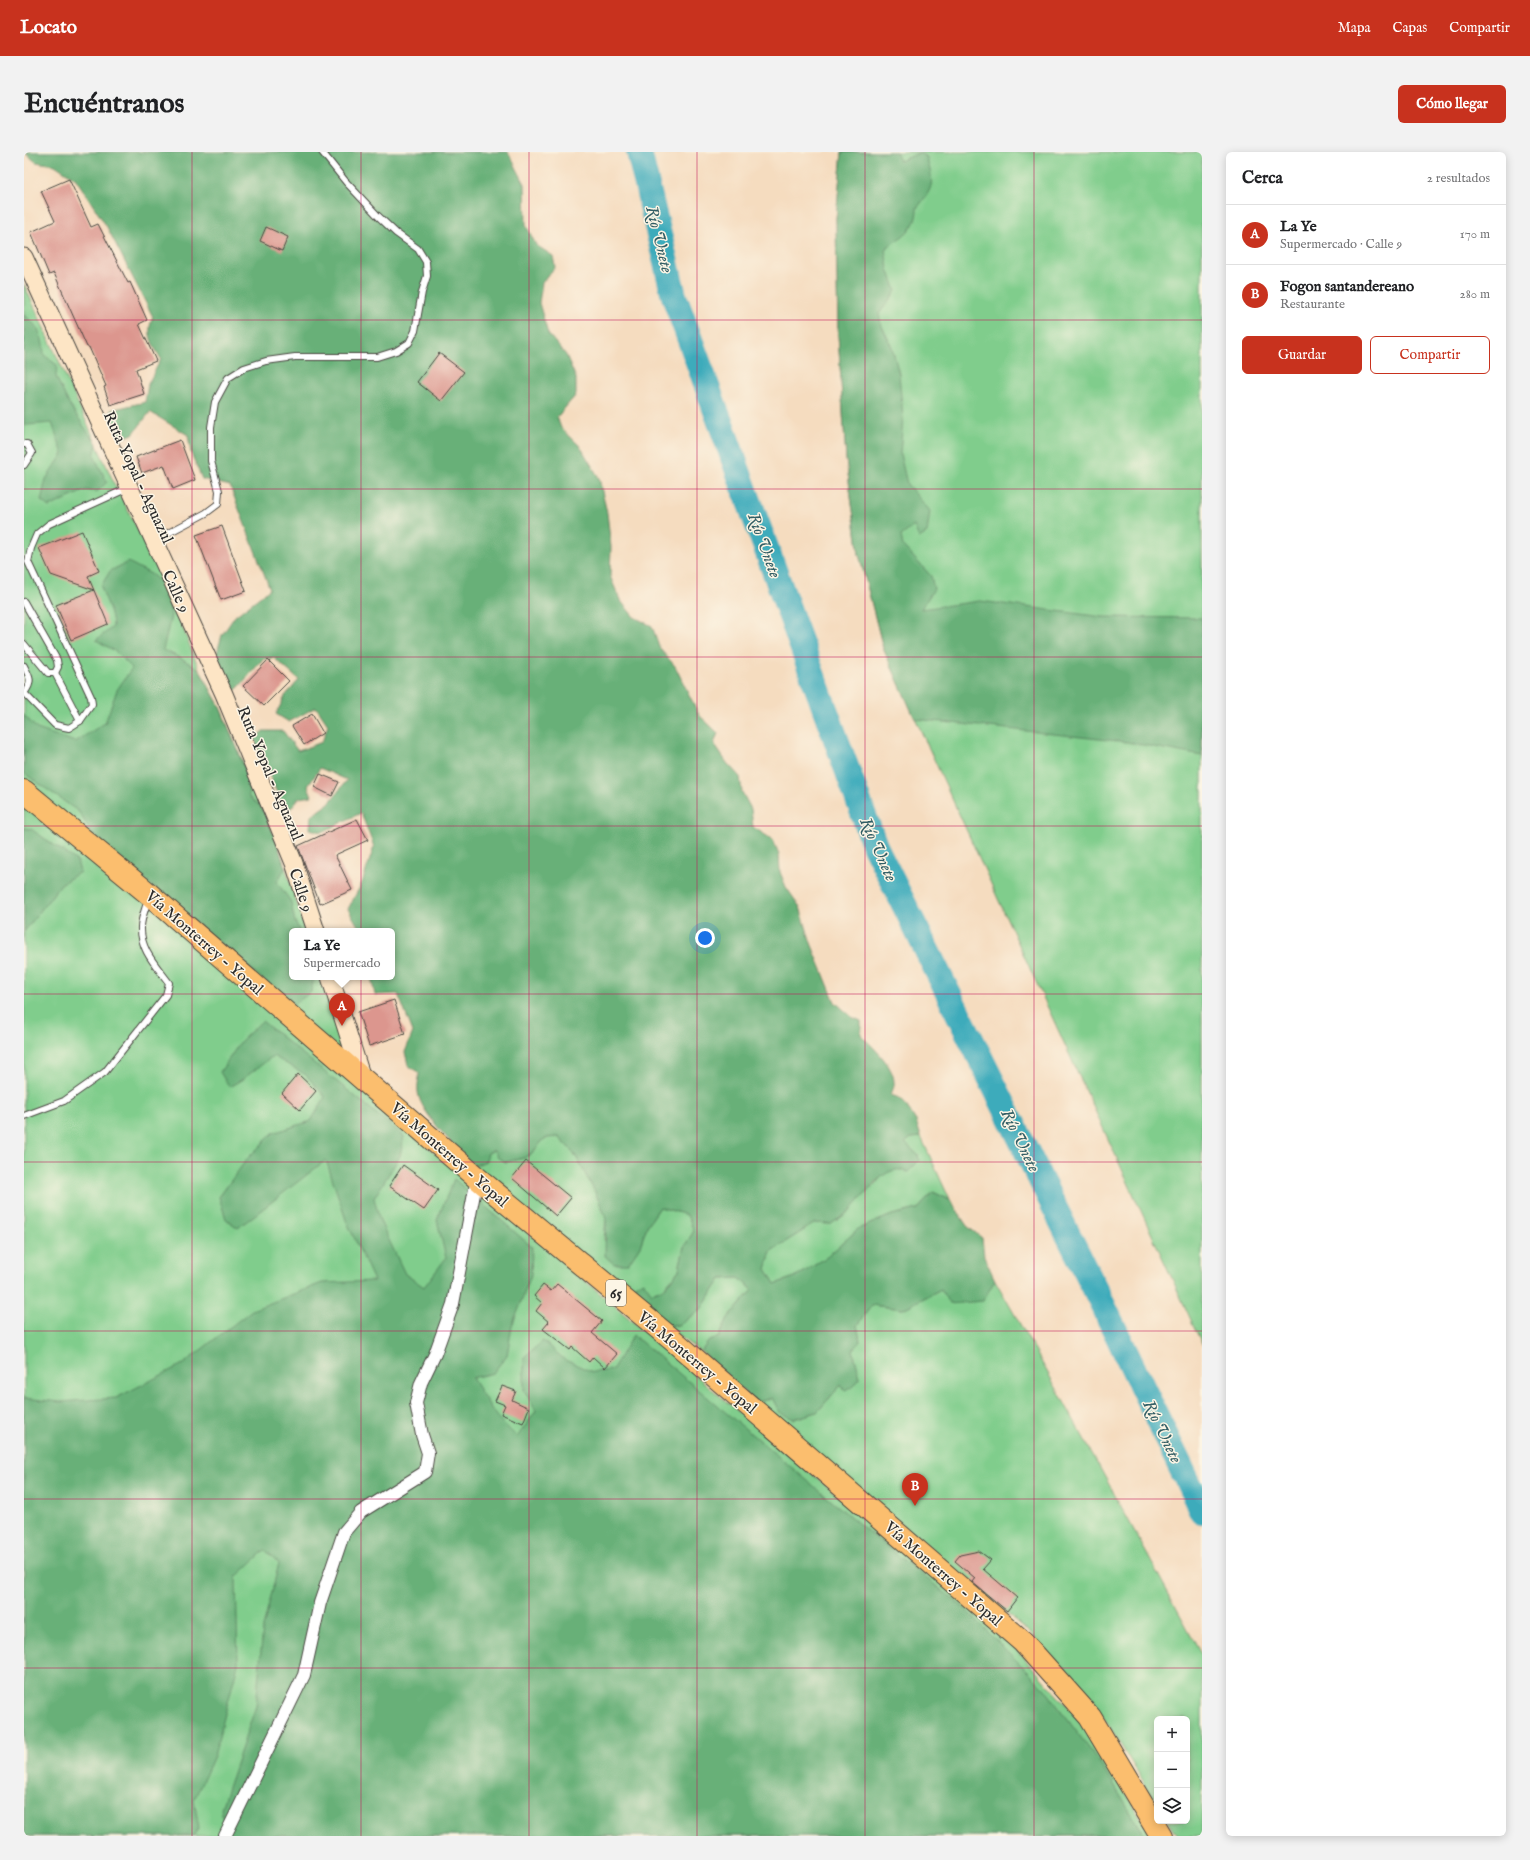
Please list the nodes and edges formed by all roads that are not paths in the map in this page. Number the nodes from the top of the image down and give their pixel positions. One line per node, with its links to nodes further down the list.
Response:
1 (322, 152): 6 (lane)
2 (24, 257): 5 (lane, Ruta Yopal - Aguazul)
3 (24, 444): 4 (lane)
4 (24, 465)
5 (128, 488): 6 (lane, Ruta Yopal - Aguazul); 12 (lane)
6 (154, 541): 15 (lane, Ruta Yopal - Aguazul)
7 (24, 602): 10 (lane)
8 (24, 644): 10 (lane)
9 (24, 666): 11 (lane)
10 (56, 673): 12 (lane)
11 (24, 693): 12 (lane)
12 (80, 721)
13 (24, 791): 14 (lane)
14 (149, 894): 17 (lane); 18 (lane)
15 (315, 928)
16 (331, 980): 17 (lane)
17 (362, 1078): 19 (highway, Vía Monterrey - Yopal / 65)
18 (24, 1116)
19 (477, 1178): 20 (street); 21 (highway, Vía Monterrey - Yopal / 65)
20 (225, 1836)
21 (1161, 1836)

